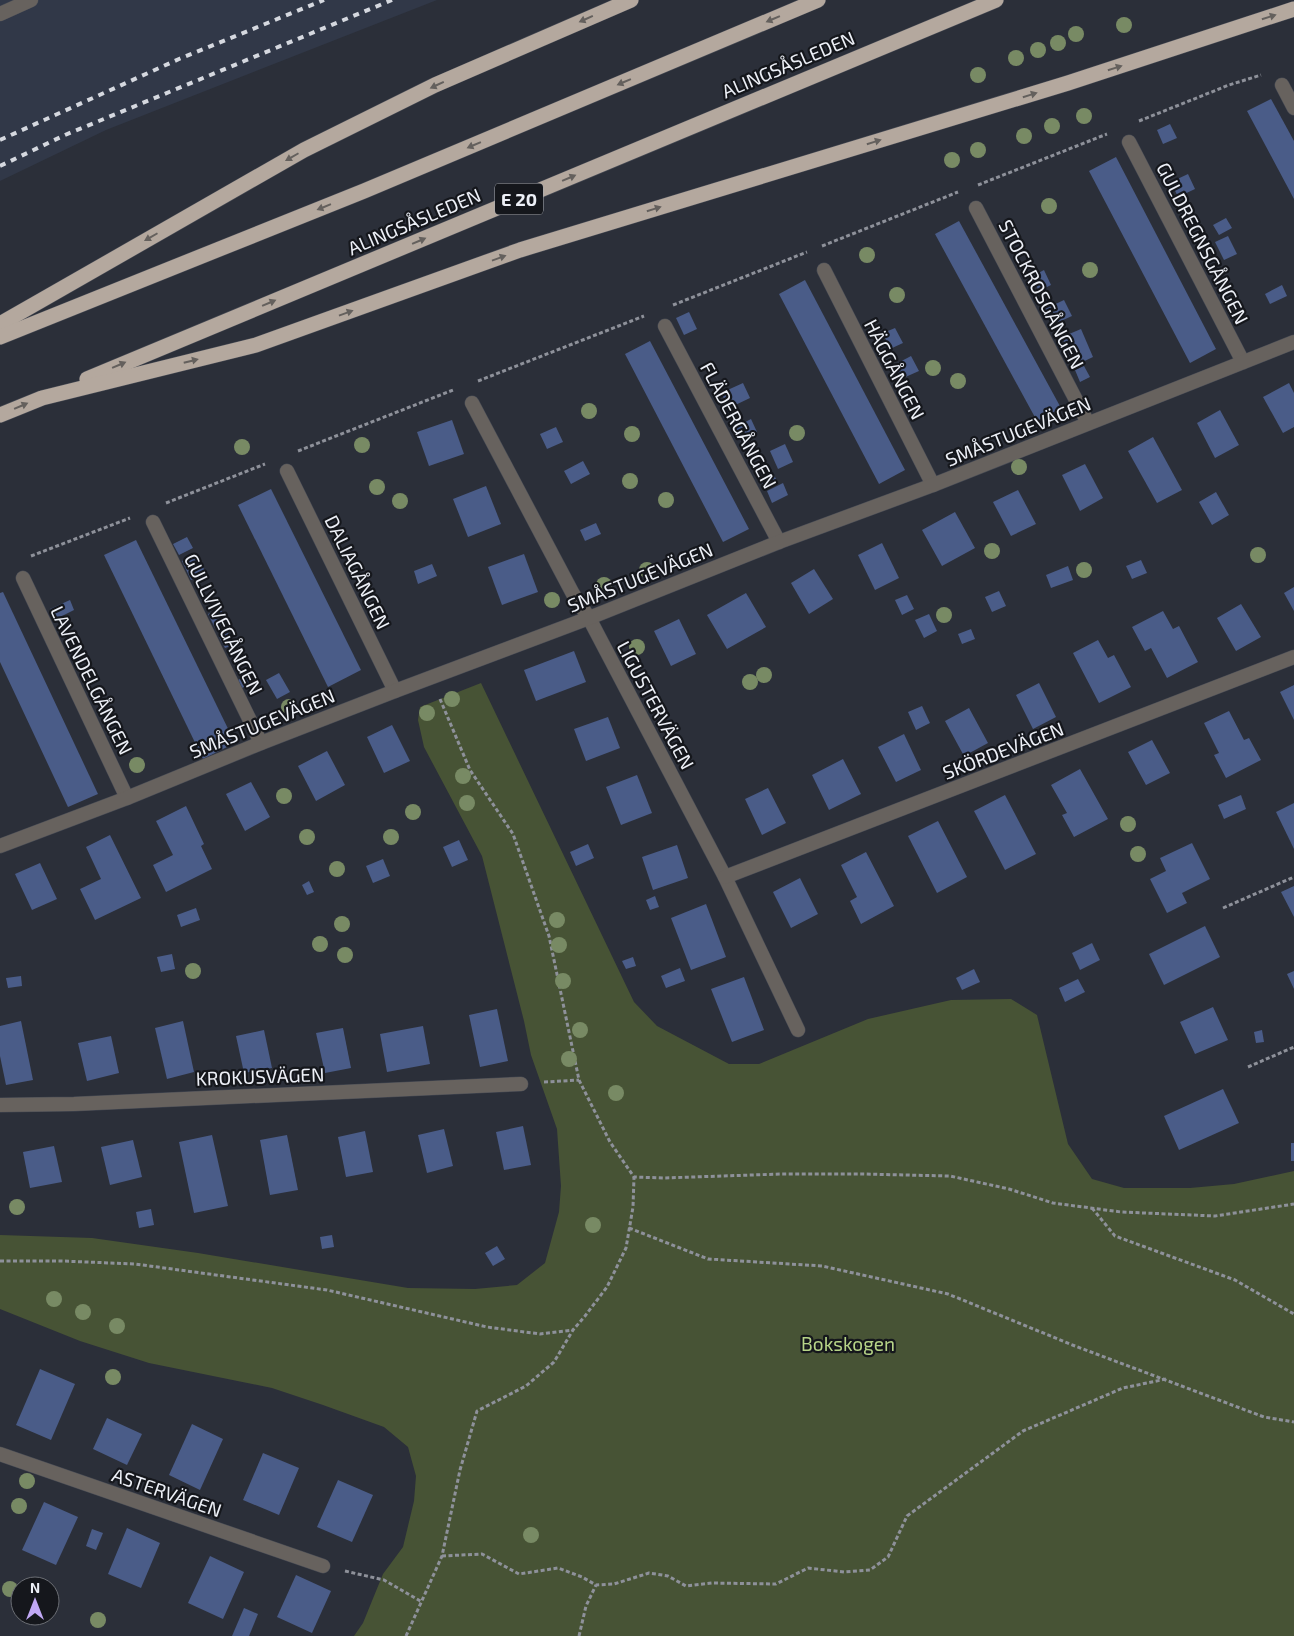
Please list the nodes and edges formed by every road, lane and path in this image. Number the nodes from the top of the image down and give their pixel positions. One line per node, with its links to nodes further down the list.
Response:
1 (31, 0): 6 (street)
2 (631, 0): 12 (highway, one-way to 12)
3 (818, 0): 14 (highway, one-way to 14)
4 (996, 0): 17 (highway, ALINGSÅSLEDEN / E 20, one-way to 4)
5 (1294, 9): 17 (highway, one-way to 5)
6 (0, 14)
7 (1282, 85): 8 (street)
8 (1294, 108)
9 (1129, 142): 16 (street, GULDREGNSGÅNGEN)
10 (976, 208): 20 (street, STOCKROSGÅNGEN)
11 (824, 270): 22 (street, HÄGGÅNGEN)
12 (0, 324)
13 (665, 326): 24 (street, FLÄDERGÅNGEN)
14 (0, 337)
15 (1294, 342): 16 (street, SMÅSTUGEVÄGEN)
16 (1243, 362): 20 (street, SMÅSTUGEVÄGEN)
17 (42, 398): 19 (highway, E 20, one-way to 17)
18 (472, 403): 26 (street, LIGUSTERVÄGEN)
19 (0, 415)
20 (1088, 423): 22 (street, SMÅSTUGEVÄGEN)
21 (287, 471): 29 (street, DALIAGÅNGEN)
22 (933, 485): 24 (street, SMÅSTUGEVÄGEN)
23 (153, 522): 30 (street, GULLVIVEGÅNGEN)
24 (778, 542): 26 (street, SMÅSTUGEVÄGEN)
25 (23, 578): 31 (street, LAVENDELGÅNGEN)
26 (589, 618): 28 (street, SMÅSTUGEVÄGEN); 33 (street, LIGUSTERVÄGEN)
27 (1294, 657): 33 (street, SKÖRDEVÄGEN)
28 (431, 677): 29 (street, SMÅSTUGEVÄGEN); 39 (path)
29 (395, 691): 30 (street, SMÅSTUGEVÄGEN)
30 (261, 743): 31 (street, SMÅSTUGEVÄGEN)
31 (128, 798): 32 (street, SMÅSTUGEVÄGEN)
32 (0, 846)
33 (725, 877): 36 (street, LIGUSTERVÄGEN)
34 (1294, 877): 35 (path)
35 (1223, 908)
36 (798, 1030)
37 (1294, 1046): 38 (path)
38 (1248, 1067)
39 (579, 1080): 40 (path); 42 (path)
40 (521, 1084): 41 (street, KROKUSVÄGEN)
41 (0, 1105)
42 (634, 1177): 44 (path); 45 (path)
43 (1294, 1204): 44 (path)
44 (1092, 1208): 47 (path)
45 (629, 1228): 48 (path); 49 (path)
46 (0, 1261): 48 (path)
47 (1294, 1314)
48 (573, 1330): 52 (path)
49 (1166, 1379): 50 (path); 54 (path)
50 (1294, 1422)
51 (0, 1454): 53 (street, ASTERVÄGEN)
52 (442, 1556): 54 (path); 55 (path)
53 (323, 1566): 55 (path)
54 (596, 1585): 57 (path)
55 (422, 1602): 56 (path)
56 (406, 1636)
57 (579, 1636)

